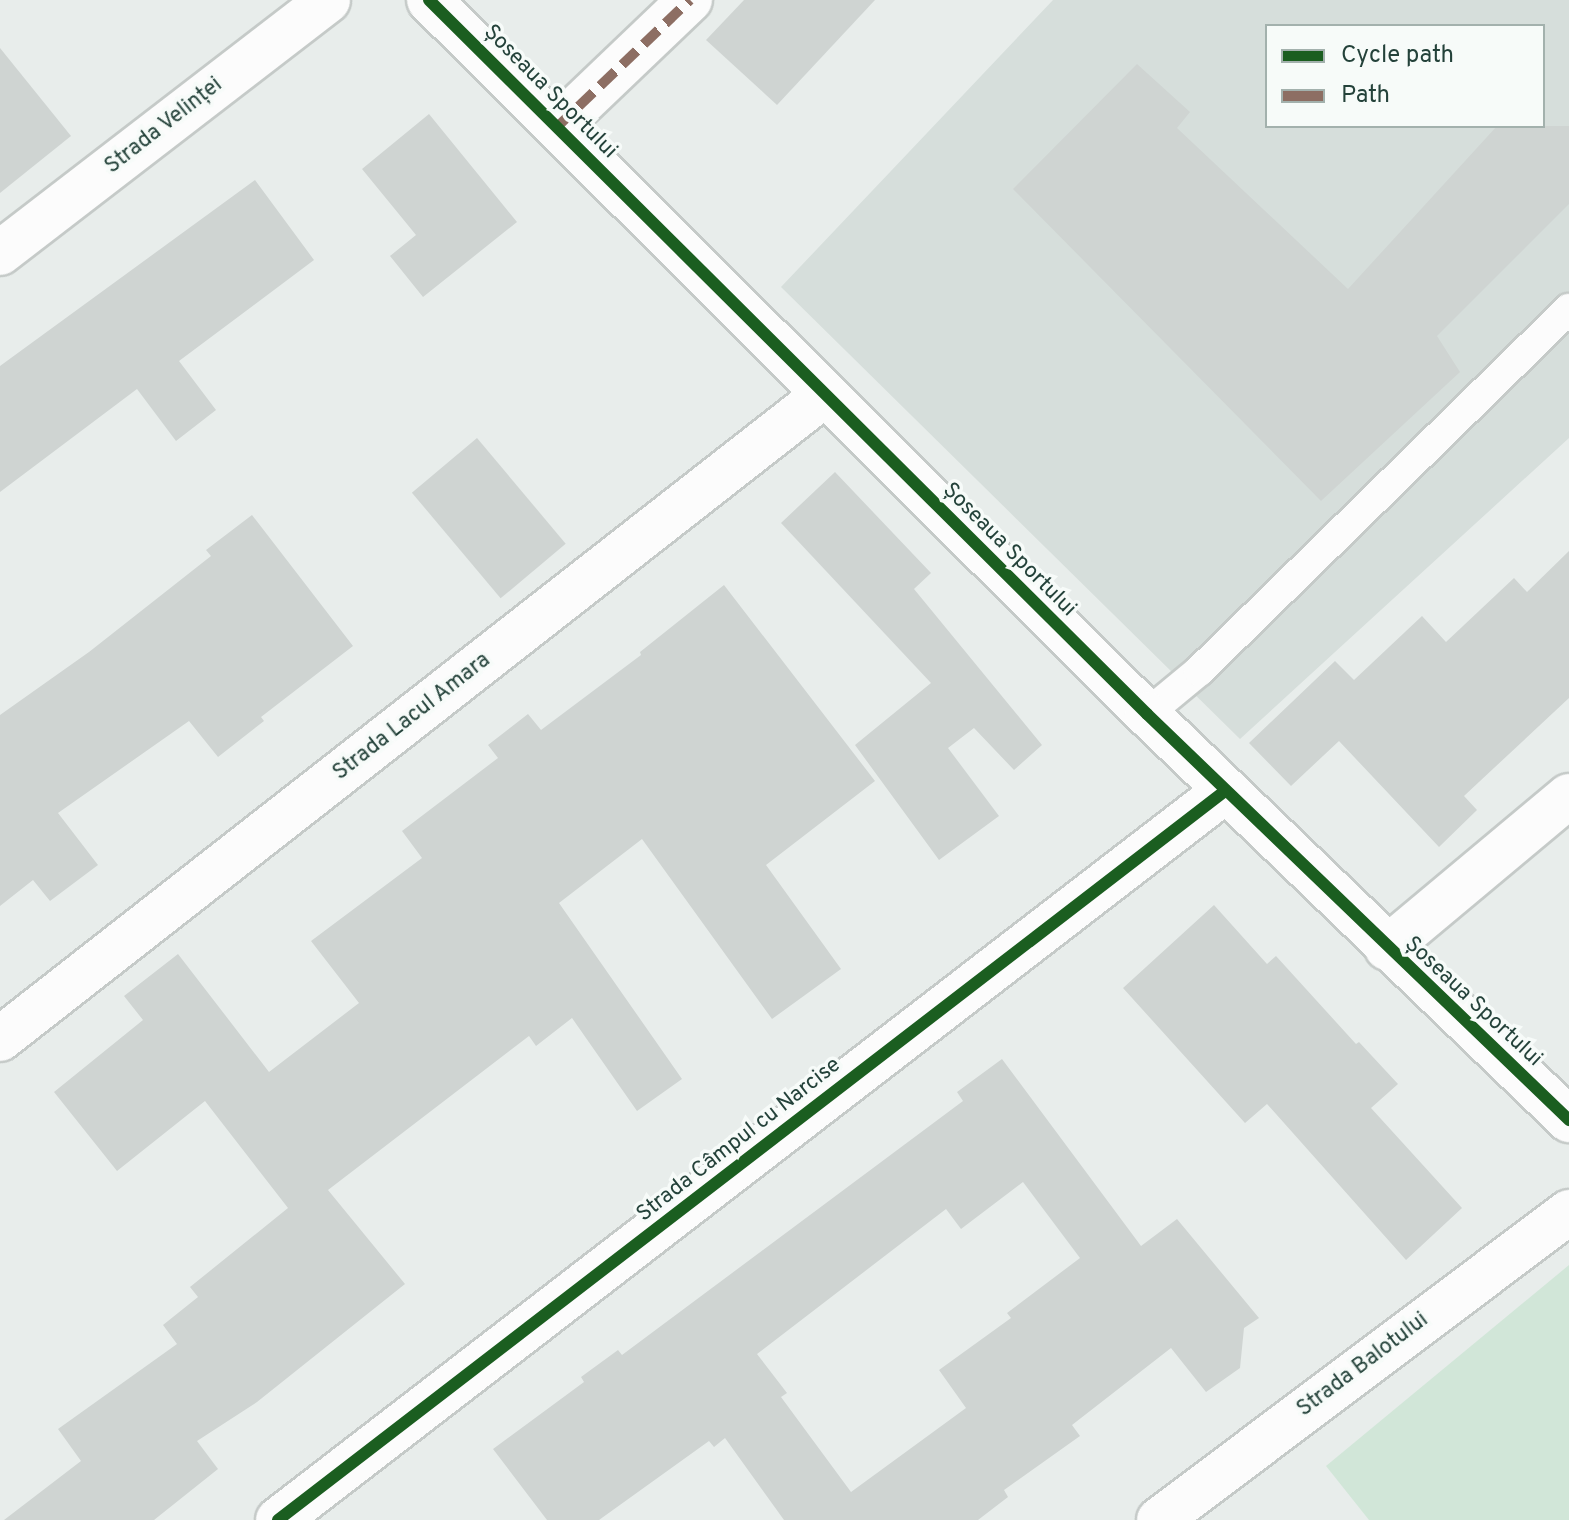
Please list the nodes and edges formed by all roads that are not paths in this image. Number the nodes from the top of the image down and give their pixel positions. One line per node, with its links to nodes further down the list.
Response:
1 (328, 0): 5 (street, Strada Velinței)
2 (429, 0): 4 (street, Șoseaua Sportului)
3 (690, 0): 4 (street)
4 (557, 127): 7 (street, Șoseaua Sportului)
5 (0, 253)
6 (1569, 309): 8 (lane)
7 (824, 395): 8 (street, Șoseaua Sportului); 12 (street, Strada Lacul Amara)
8 (1147, 714): 9 (street, Șoseaua Sportului)
9 (1225, 791): 11 (street, Șoseaua Sportului); 15 (street, Strada Câmpul cu Narcise)
10 (1569, 796): 11 (street)
11 (1387, 948): 13 (street, Șoseaua Sportului)
12 (0, 1039)
13 (1569, 1120)
14 (1569, 1212): 16 (street, Strada Balotului)
15 (278, 1520)
16 (1159, 1520)

